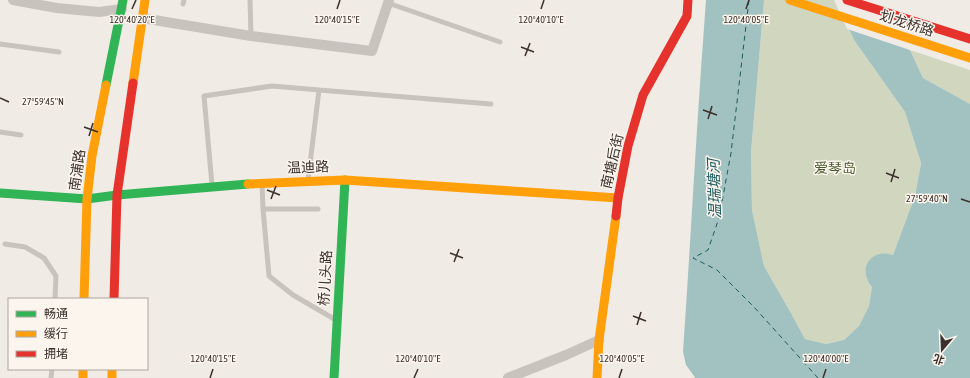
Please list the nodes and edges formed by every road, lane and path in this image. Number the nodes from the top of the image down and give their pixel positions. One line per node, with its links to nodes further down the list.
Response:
1 (13, 0): 8 (street)
2 (145, 0): 9 (street)
3 (250, 0): 10 (lane)
4 (688, 0): 26 (street, 南塘后街)
5 (790, 0): 15 (street, 划龙桥路)
6 (847, 0): 11 (street, 划龙桥路)
7 (389, 2): 10 (street); 12 (lane)
8 (122, 4): 27 (street, 南浦路)
9 (142, 18): 10 (street); 25 (street)
10 (251, 36)
11 (970, 39)
12 (500, 42)
13 (0, 44): 14 (lane)
14 (59, 52)
15 (970, 58)
16 (319, 90): 17 (lane); 21 (lane); 23 (lane)
17 (492, 104)
18 (0, 132): 19 (lane)
19 (21, 135)
20 (345, 180): 21 (street, 温迪路); 26 (street, 温迪路); 34 (street, 桥儿头路)
21 (308, 181): 22 (street, 温迪路)
22 (262, 183): 23 (street, 温迪路); 28 (lane)
23 (212, 187): 25 (street, 温迪路)
24 (0, 193): 27 (street, 温迪路)
25 (117, 195): 27 (street, 温迪路); 33 (street)
26 (618, 198): 35 (street, 南塘后街)
27 (87, 199): 32 (street, 南浦路)
28 (263, 209): 29 (lane); 34 (lane)
29 (318, 209)
30 (4, 244): 31 (lane)
31 (55, 298)
32 (84, 298)
33 (114, 298)
34 (337, 321): 36 (street, 桥儿头路)
35 (599, 340): 37 (street); 38 (street, 南塘后街)
36 (334, 378)
37 (508, 378)
38 (597, 378)

